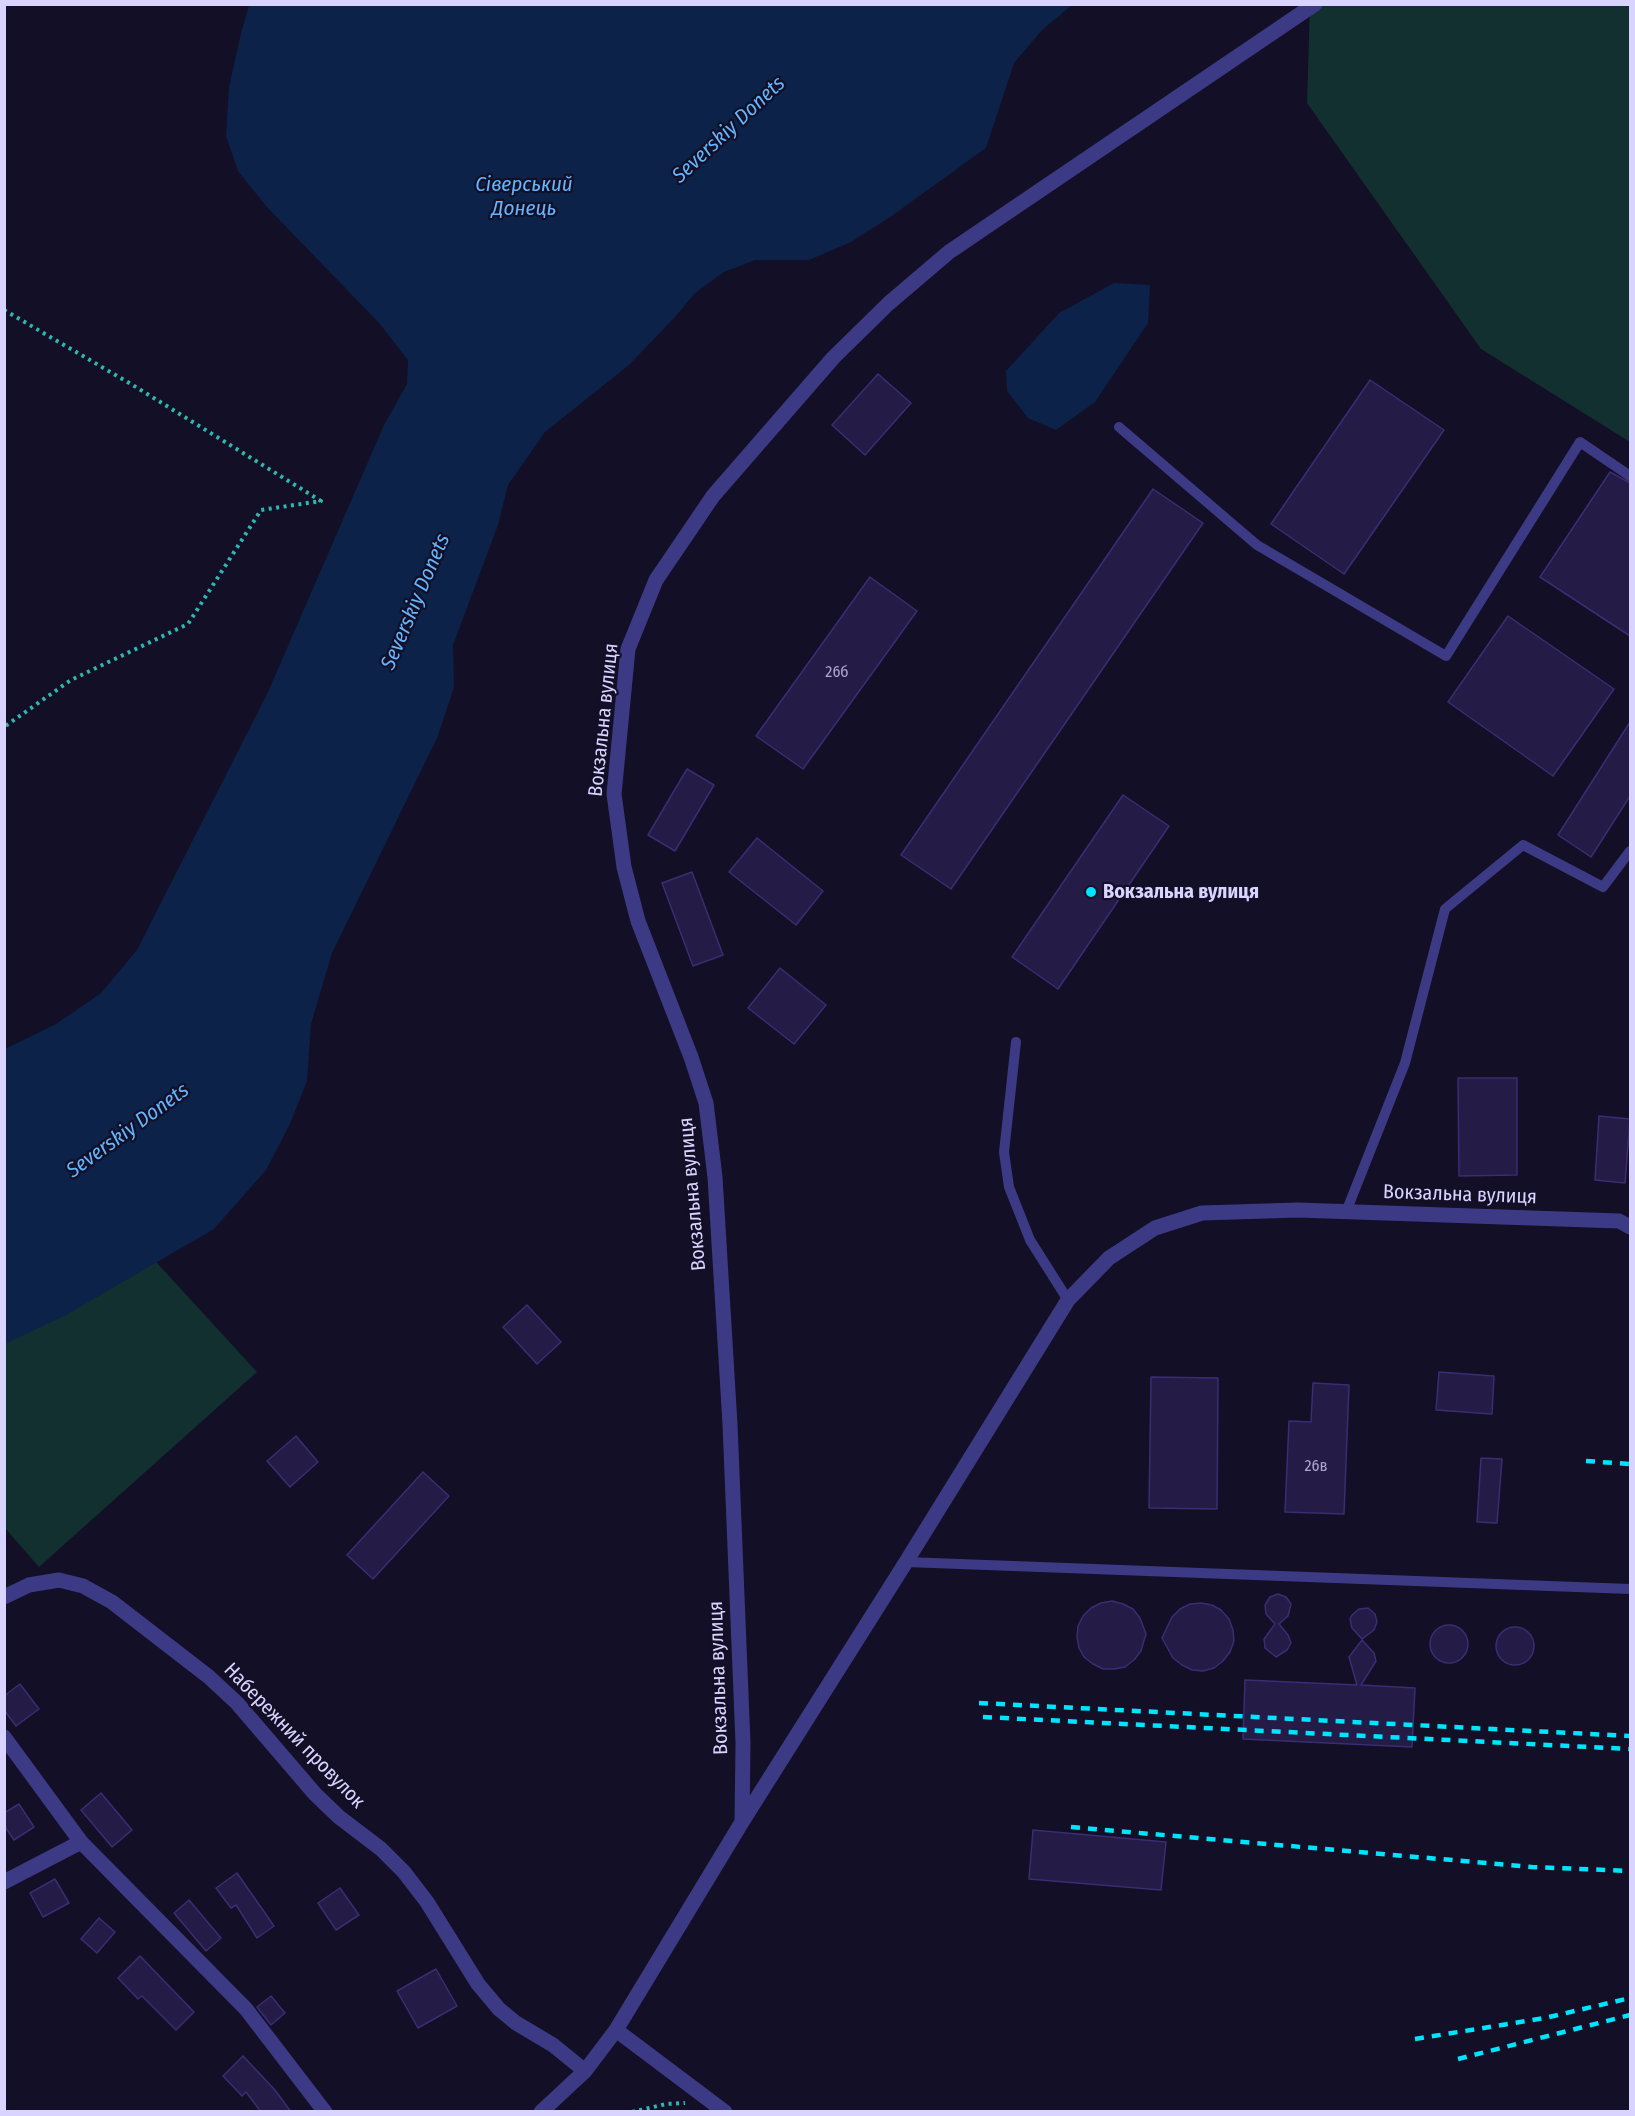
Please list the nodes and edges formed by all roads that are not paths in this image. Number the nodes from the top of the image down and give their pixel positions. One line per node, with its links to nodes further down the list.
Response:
1 (1315, 4): 13 (street, Вокзальна вулиця)
2 (1119, 427): 3 (lane)
3 (1630, 476)
4 (1630, 851): 6 (lane)
5 (1016, 1042): 8 (lane)
6 (1346, 1212): 7 (street, Вокзальна вулиця); 8 (street, Вокзальна вулиця)
7 (1630, 1227)
8 (1068, 1300): 9 (street, Вокзальна вулиця)
9 (906, 1562): 10 (lane); 13 (street, Вокзальна вулиця)
10 (1630, 1589)
11 (4, 1597): 17 (street, Набережний провулок)
12 (4, 1737): 14 (street)
13 (742, 1822): 16 (street, Вокзальна вулиця)
14 (81, 1842): 15 (street); 18 (street)
15 (4, 1882)
16 (616, 2030): 17 (street, Вокзальна вулиця); 20 (street)
17 (585, 2071): 19 (street, Вокзальна вулиця)
18 (325, 2112)
19 (541, 2112)
20 (725, 2112)

